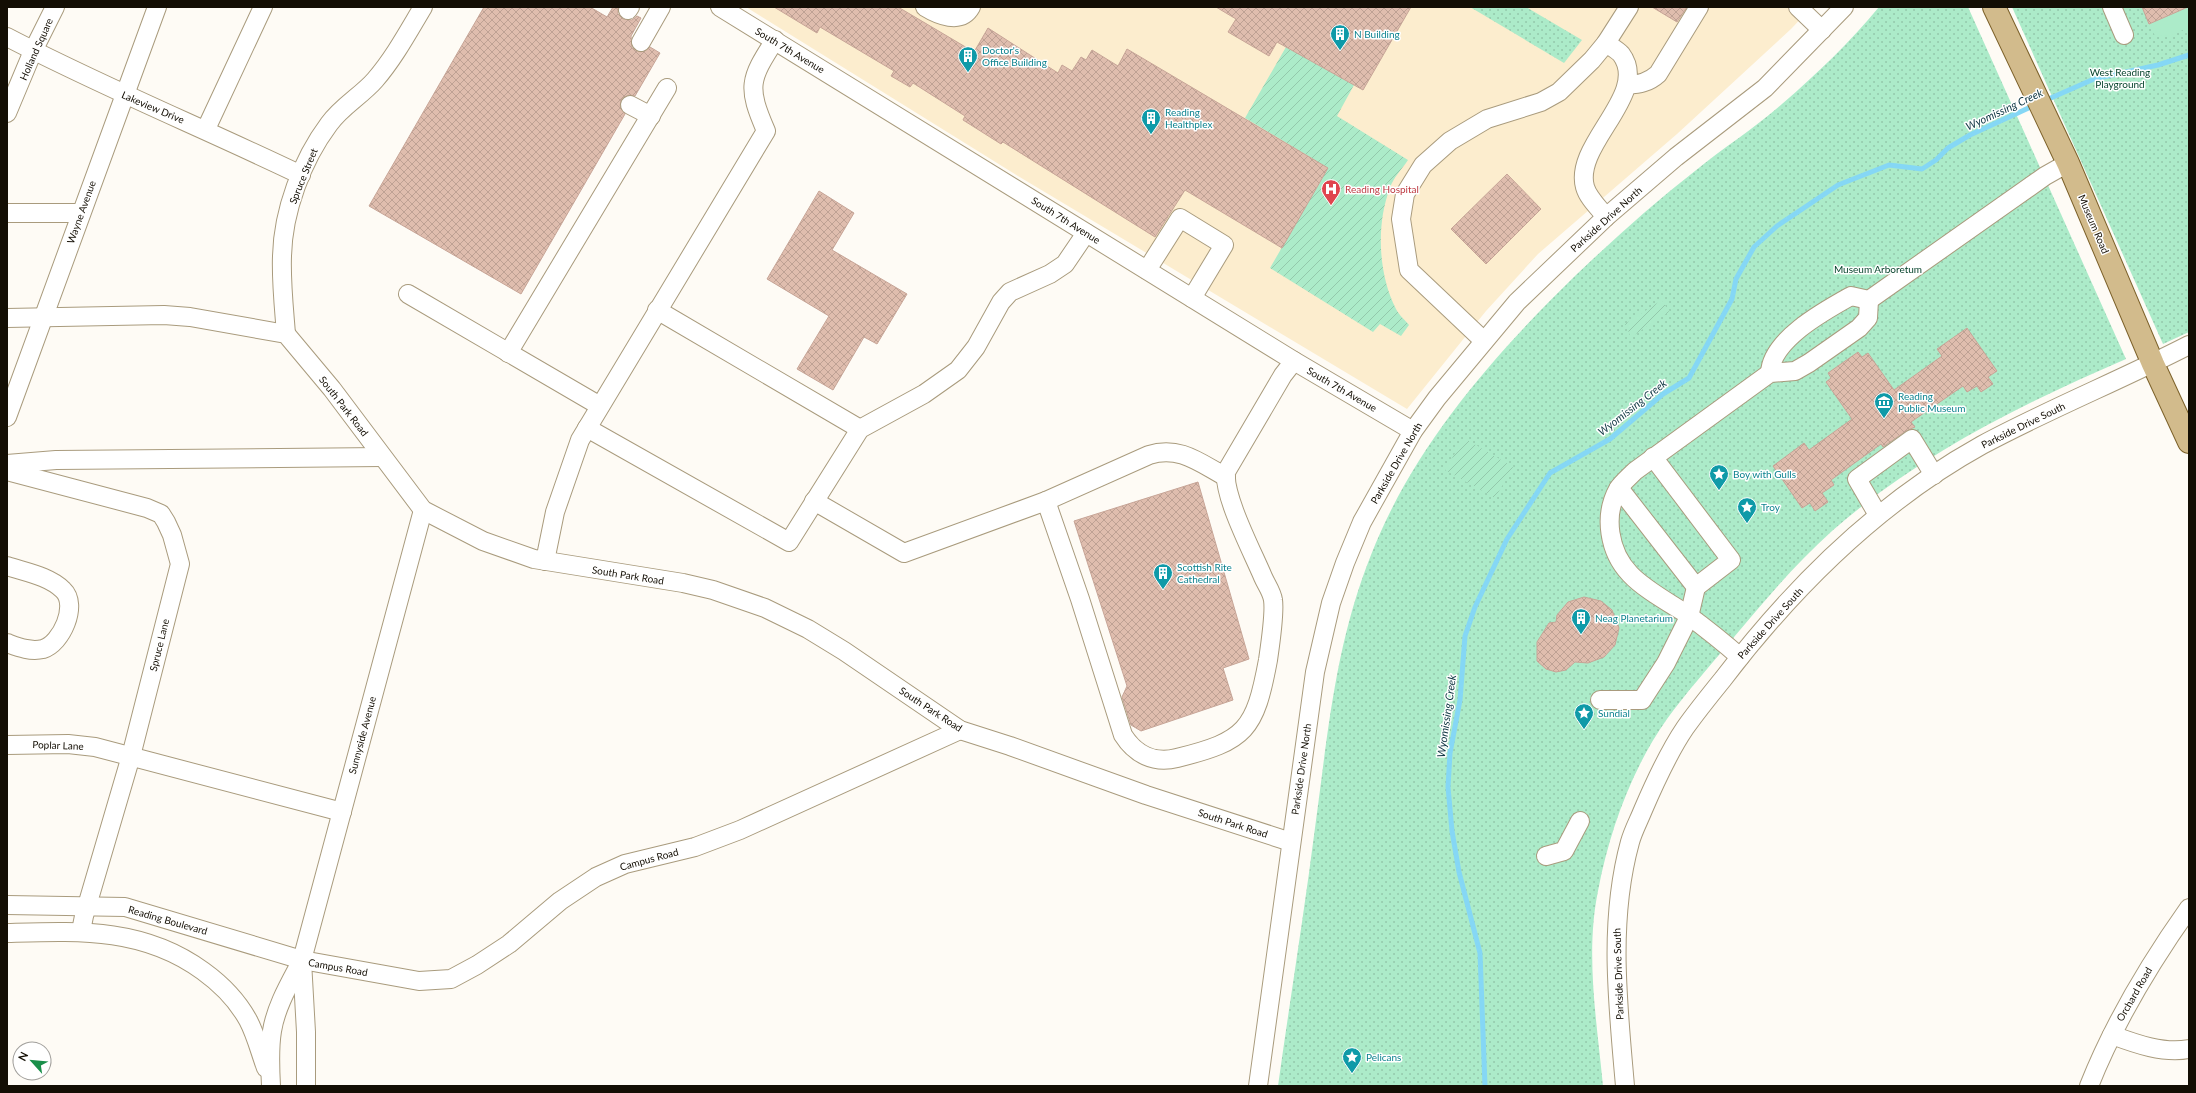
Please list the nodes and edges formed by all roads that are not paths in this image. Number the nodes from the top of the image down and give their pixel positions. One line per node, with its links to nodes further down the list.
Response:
1 (55, 7): 21 (street, Holland Square)
2 (157, 7): 24 (street, Wayne Avenue)
3 (263, 7): 28 (street)
4 (423, 7): 30 (street, Spruce Street)
5 (661, 7): 19 (street)
6 (720, 7): 18 (street, South 7th Avenue)
7 (925, 7): 8 (street)
8 (971, 7)
9 (1629, 7): 20 (street)
10 (1699, 7): 22 (street)
11 (1798, 7): 15 (street)
12 (1844, 7): 15 (street, Parkside Drive North)
13 (1994, 7): 29 (main road, Museum Road)
14 (2112, 7): 16 (street)
15 (1822, 30): 33 (street, Parkside Drive North)
16 (2124, 35)
17 (7, 37): 21 (street, Lakeview Drive)
18 (774, 40): 34 (street, South 7th Avenue); 39 (street)
19 (641, 42)
20 (1606, 43): 22 (street); 43 (street)
21 (33, 51): 24 (street, Lakeview Drive); 26 (street, Holland Square)
22 (1627, 85): 33 (street)
23 (667, 88): 27 (street)
24 (125, 95): 28 (street, Lakeview Drive); 32 (street, Wayne Avenue)
25 (630, 105): 27 (street)
26 (7, 113)
27 (651, 116): 45 (street)
28 (206, 129): 30 (street, Lakeview Drive)
29 (2068, 163): 38 (street); 47 (main road, Museum Road)
30 (301, 175): 42 (street, Spruce Street)
31 (7, 213): 32 (street)
32 (81, 213): 41 (street, Wayne Avenue)
33 (1606, 217): 43 (street, Parkside Drive North)
34 (1086, 233): 35 (street, South 7th Avenue); 52 (street)
35 (1147, 270): 37 (street, South 7th Avenue); 37 (street)
36 (408, 294): 45 (street)
37 (1192, 298): 46 (street, South 7th Avenue)
38 (1869, 300): 48 (street); 48 (street)
39 (658, 310): 49 (street); 52 (street)
40 (7, 318): 41 (street)
41 (43, 318): 42 (street); 50 (street, Wayne Avenue)
42 (286, 334): 55 (street, South Park Road)
43 (1484, 341): 53 (street, Parkside Drive North)
44 (2189, 346): 47 (street, Parkside Drive South)
45 (508, 353): 49 (street)
46 (1294, 361): 53 (street, South 7th Avenue); 60 (street)
47 (2153, 364): 54 (main road, Museum Road); 59 (street, Parkside Drive South)
48 (1770, 373): 56 (street)
49 (600, 406): 51 (street)
50 (7, 416)
51 (587, 428): 63 (street); 66 (street)
52 (860, 429): 63 (street)
53 (1413, 431): 78 (street, Parkside Drive North)
54 (2189, 442)
55 (382, 457): 57 (street); 64 (street, South Park Road)
56 (1653, 457): 61 (street); 68 (street)
57 (7, 464)
58 (7, 471): 75 (street, Spruce Lane)
59 (1934, 475): 65 (street, Parkside Drive South); 65 (street)
60 (1226, 477): 62 (street); 62 (street)
61 (1619, 488): 68 (street); 69 (street)
62 (1046, 500): 63 (street)
63 (814, 502)
64 (423, 510): 66 (street, South Park Road); 76 (street, Sunnyside Avenue)
65 (1878, 515): 71 (street, Parkside Drive South)
66 (545, 561): 73 (street, South Park Road)
67 (7, 566): 70 (street)
68 (1696, 587): 69 (street)
69 (1690, 617): 71 (street); 72 (street)
70 (7, 643)
71 (1740, 657): 93 (street, Parkside Drive South)
72 (1600, 700)
73 (960, 730): 78 (street, South Park Road); 87 (street, Campus Road)
74 (7, 745): 75 (street, Poplar Lane)
75 (131, 756): 76 (street, Poplar Lane); 81 (street, Spruce Lane)
76 (342, 812): 87 (street, Sunnyside Avenue)
77 (1580, 821): 79 (street)
78 (1291, 842): 92 (street, Parkside Drive North)
79 (1546, 856)
80 (7, 905): 81 (street, Reading Boulevard)
81 (87, 906): 83 (street, Reading Boulevard); 84 (street, Spruce Lane)
82 (2189, 908): 88 (street, Orchard Road)
83 (177, 921): 86 (street); 87 (street, Reading Boulevard)
84 (81, 931): 85 (street); 86 (street)
85 (7, 933)
86 (166, 949): 90 (street)
87 (302, 960): 90 (street); 91 (street)
88 (2112, 1035): 89 (street); 94 (street, Orchard Road)
89 (2189, 1049)
90 (270, 1086)
91 (306, 1086)
92 (1258, 1086)
93 (1625, 1086)
94 (2089, 1086)

